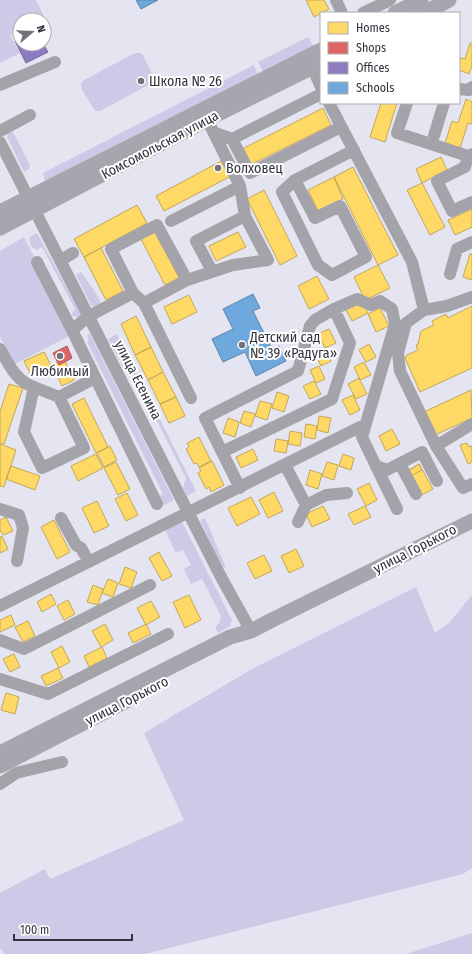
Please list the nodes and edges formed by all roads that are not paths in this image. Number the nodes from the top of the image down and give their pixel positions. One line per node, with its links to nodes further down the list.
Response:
1 (336, 0): 5 (street)
2 (390, 0): 6 (street)
3 (421, 0): 7 (main road)
4 (449, 0): 8 (main road)
5 (342, 12)
6 (365, 12)
7 (397, 12)
8 (426, 12)
9 (320, 51): 20 (main road, Комсомольская улица)
10 (55, 62): 13 (street)
11 (316, 65): 12 (street); 20 (main road, Комсомольская улица)
12 (320, 83)
13 (0, 85)
14 (472, 87): 15 (street)
15 (460, 89)
16 (320, 95): 26 (street)
17 (329, 104): 22 (street)
18 (407, 104): 29 (street)
19 (444, 104): 25 (street)
20 (205, 114): 24 (street); 33 (main road, Комсомольская улица); 35 (main road, Комсомольская улица)
21 (30, 115): 23 (street)
22 (340, 127): 26 (street); 28 (street)
23 (0, 131)
24 (216, 133): 26 (street); 32 (street)
25 (434, 136)
26 (232, 139)
27 (0, 142): 30 (street, улица Есенина)
28 (354, 150): 31 (street); 51 (street)
29 (470, 155): 34 (street)
30 (5, 165): 33 (street, улица Есенина)
31 (295, 180): 31 (street)
32 (240, 186): 37 (street); 38 (street)
33 (28, 196): 35 (street, улица Есенина); 36 (main road, Комсомольская улица)
34 (472, 202)
35 (35, 211): 39 (main road, Комсомольская улица); 42 (street, улица Есенина)
36 (0, 212)
37 (245, 216): 44 (street); 44 (street)
38 (171, 221)
39 (0, 228)
40 (472, 242): 45 (street)
41 (74, 253): 42 (street)
42 (61, 260): 52 (street, улица Есенина)
43 (37, 262): 53 (street)
44 (212, 271): 46 (street)
45 (450, 274)
46 (187, 280): 47 (street); 49 (street)
47 (133, 293): 49 (street); 52 (street)
48 (472, 297): 51 (street)
49 (144, 303): 58 (street)
50 (334, 309): 59 (street); 62 (street); 62 (street)
51 (424, 310): 61 (street)
52 (89, 316): 53 (street); 75 (street, улица Есенина)
53 (72, 330): 55 (street)
54 (0, 349): 56 (street)
55 (95, 378): 57 (street); 71 (street)
56 (34, 387): 57 (street); 57 (street)
57 (59, 397)
58 (191, 398)
59 (366, 424): 64 (street); 65 (street)
60 (472, 424): 61 (street)
61 (436, 446): 67 (street)
62 (222, 452): 68 (street)
63 (400, 464): 65 (street); 66 (street); 70 (street)
64 (285, 465): 68 (street); 72 (street)
65 (376, 466): 74 (street)
66 (438, 481)
67 (472, 484)
68 (240, 488): 75 (street)
69 (346, 493): 72 (street)
70 (416, 494)
71 (157, 504)
72 (306, 505): 78 (street)
73 (0, 509): 79 (street)
74 (397, 509)
75 (189, 512): 80 (street); 83 (street, улица Есенина)
76 (62, 518): 80 (street)
77 (472, 521): 83 (main road, улица Горького)
78 (298, 522)
79 (17, 561)
80 (89, 562): 82 (street)
81 (150, 585): 85 (street)
82 (0, 606)
83 (251, 631): 87 (main road, улица Горького); 89 (main road, улица Горького)
84 (168, 634): 86 (street)
85 (0, 640)
86 (0, 678)
87 (0, 753)
88 (62, 762): 90 (street)
89 (0, 766)
90 (0, 784)

